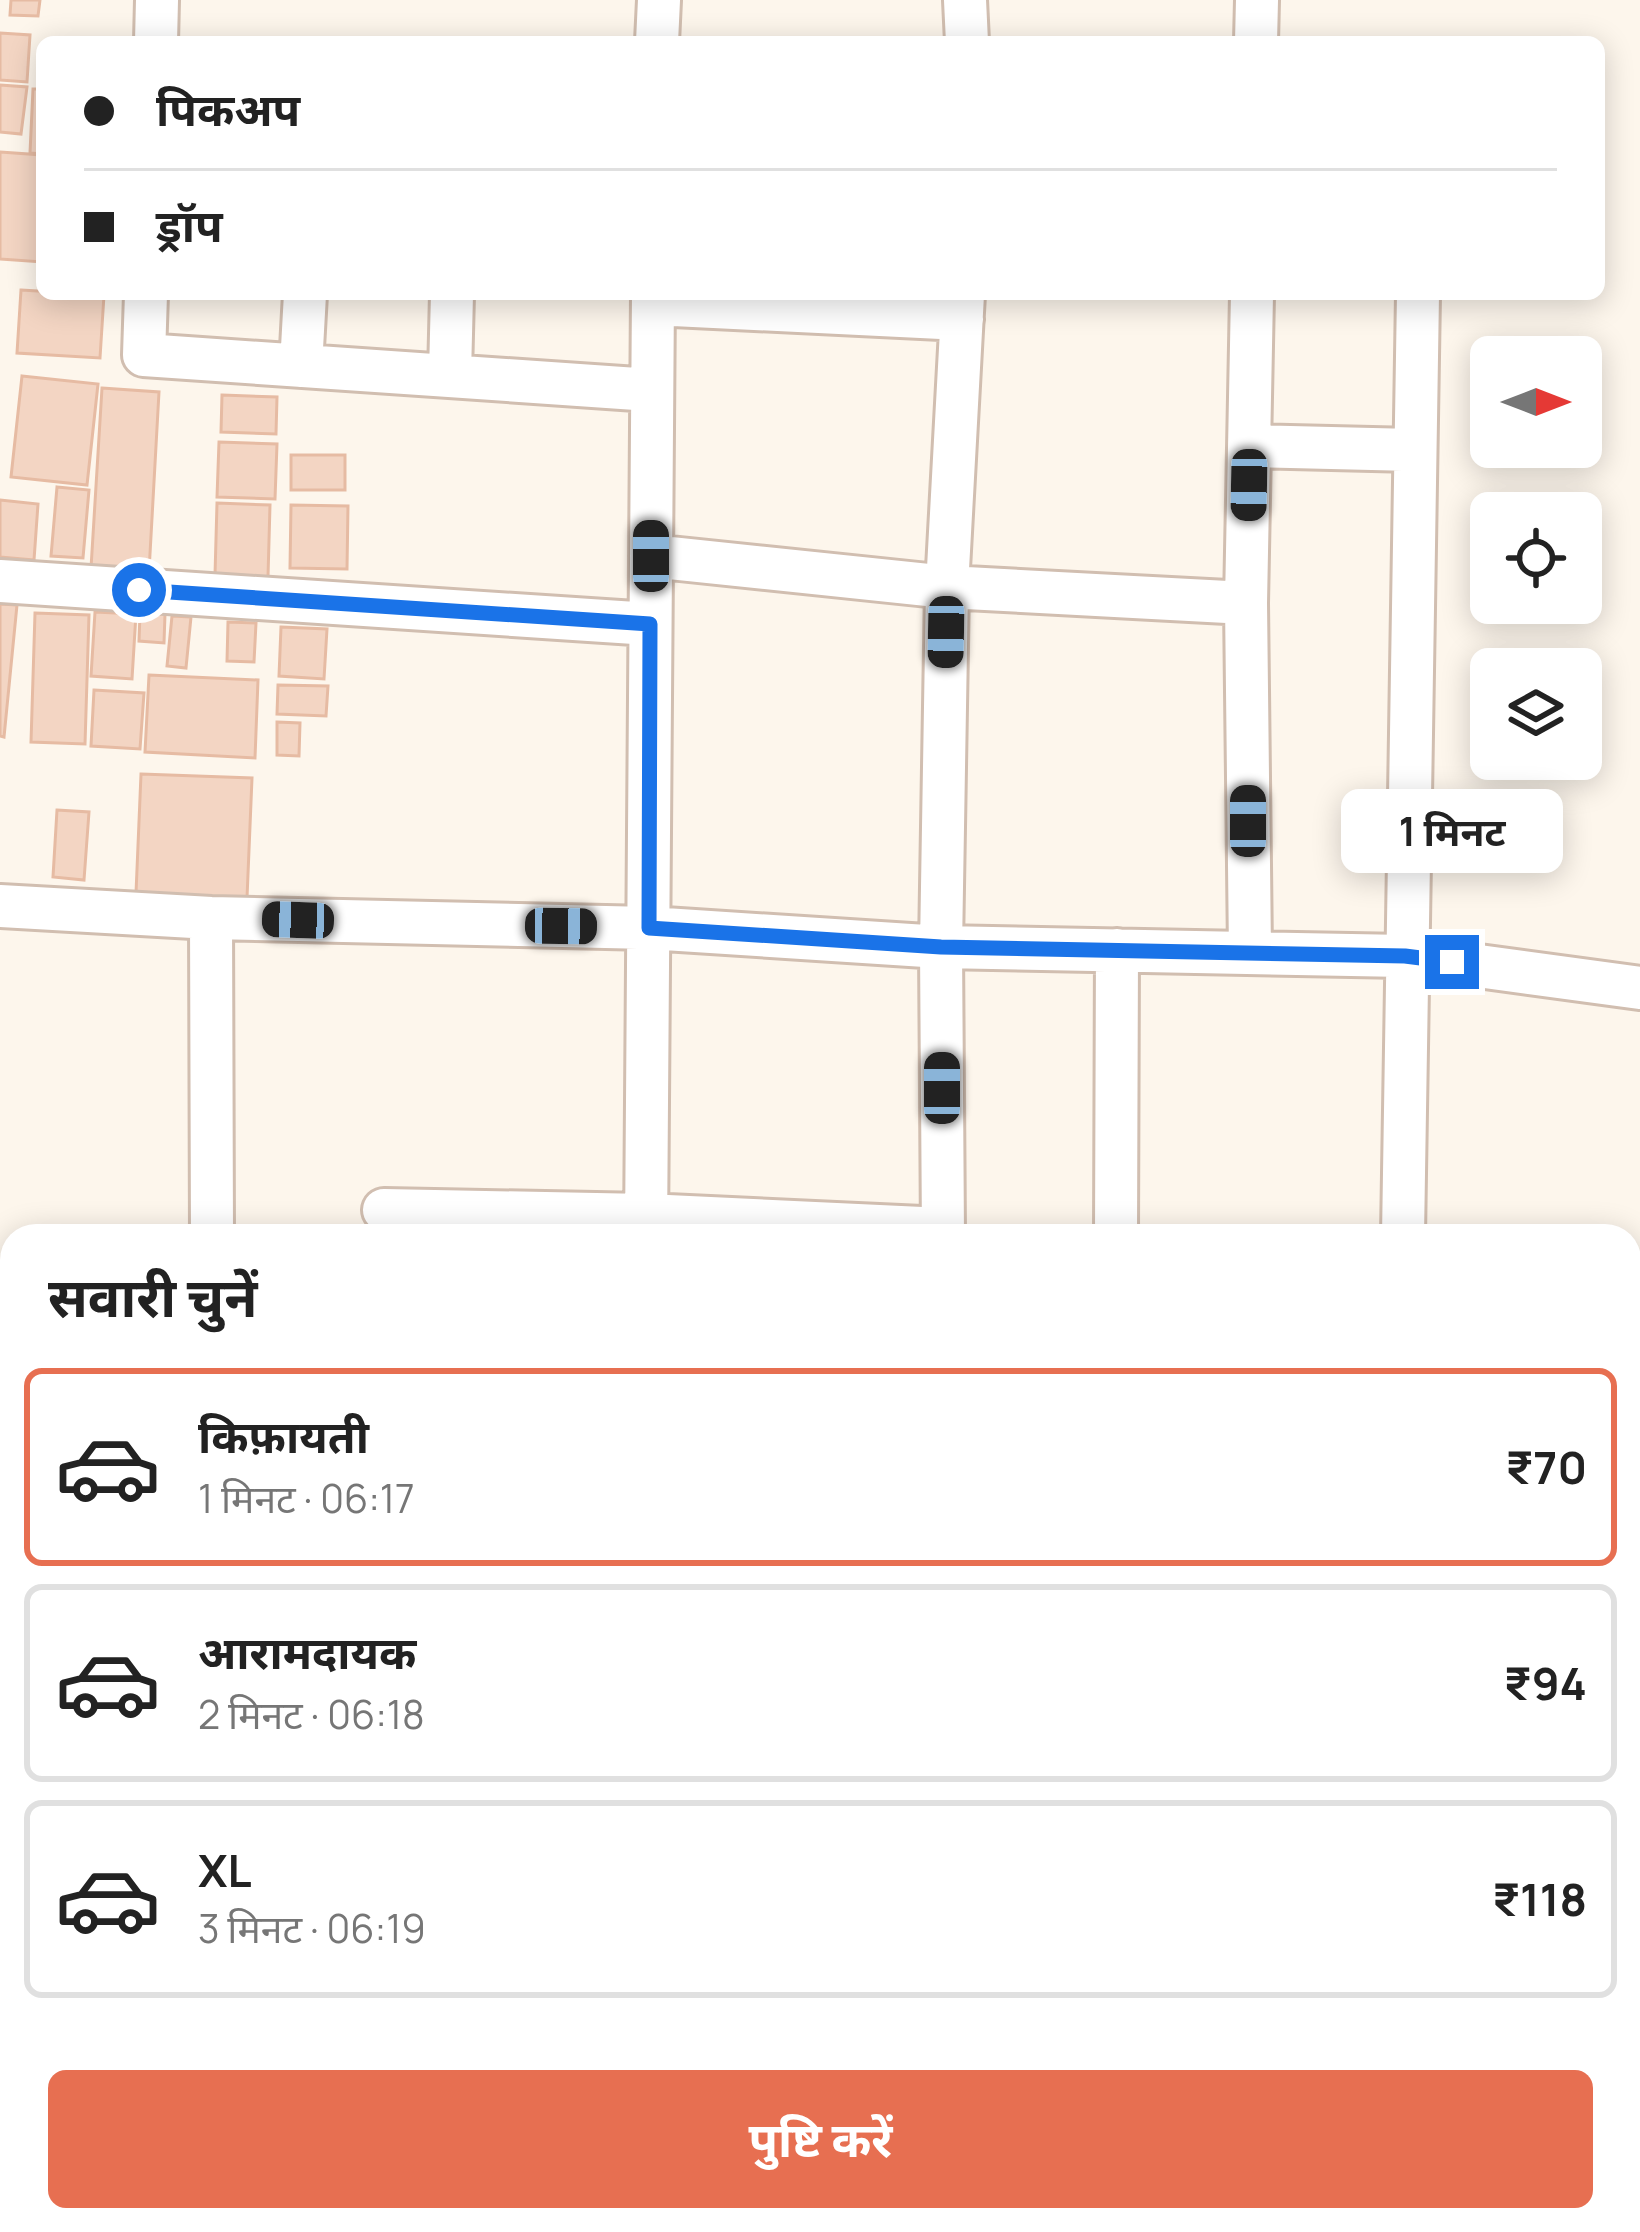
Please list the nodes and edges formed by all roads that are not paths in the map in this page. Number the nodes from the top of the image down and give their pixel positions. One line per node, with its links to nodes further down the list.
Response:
1 (157, 0): 5 (street)
2 (659, 0): 6 (street)
3 (965, 0): 7 (street)
4 (1257, 0): 8 (street)
5 (159, 36)
6 (657, 36)
7 (967, 36)
8 (1256, 36)
9 (146, 300): 17 (street)
10 (305, 300): 17 (street)
11 (452, 300): 18 (street)
12 (653, 300): 19 (street)
13 (697, 300): 16 (street)
14 (1252, 300): 20 (street)
15 (1418, 300): 21 (street)
16 (963, 306): 24 (street)
17 (301, 366): 18 (street)
18 (450, 374): 19 (street)
19 (651, 390): 22 (street)
20 (1250, 446): 21 (street); 25 (street)
21 (1413, 450): 33 (street)
22 (651, 556): 24 (street); 26 (street)
23 (0, 581): 26 (street)
24 (947, 587): 25 (street); 30 (street)
25 (1246, 603): 32 (street)
26 (650, 624): 29 (street)
27 (0, 906): 28 (street)
28 (211, 918): 29 (street); 36 (street)
29 (649, 928): 30 (street); 38 (street)
30 (941, 947): 31 (street); 39 (street)
31 (1118, 950): 32 (street); 40 (street)
32 (1250, 952): 33 (street)
33 (1405, 956): 34 (street); 41 (street)
34 (1640, 988)
35 (385, 1210): 37 (street)
36 (212, 1224)
37 (613, 1224)
38 (646, 1224)
39 (943, 1224)
40 (1116, 1224)
41 (1403, 1224)

